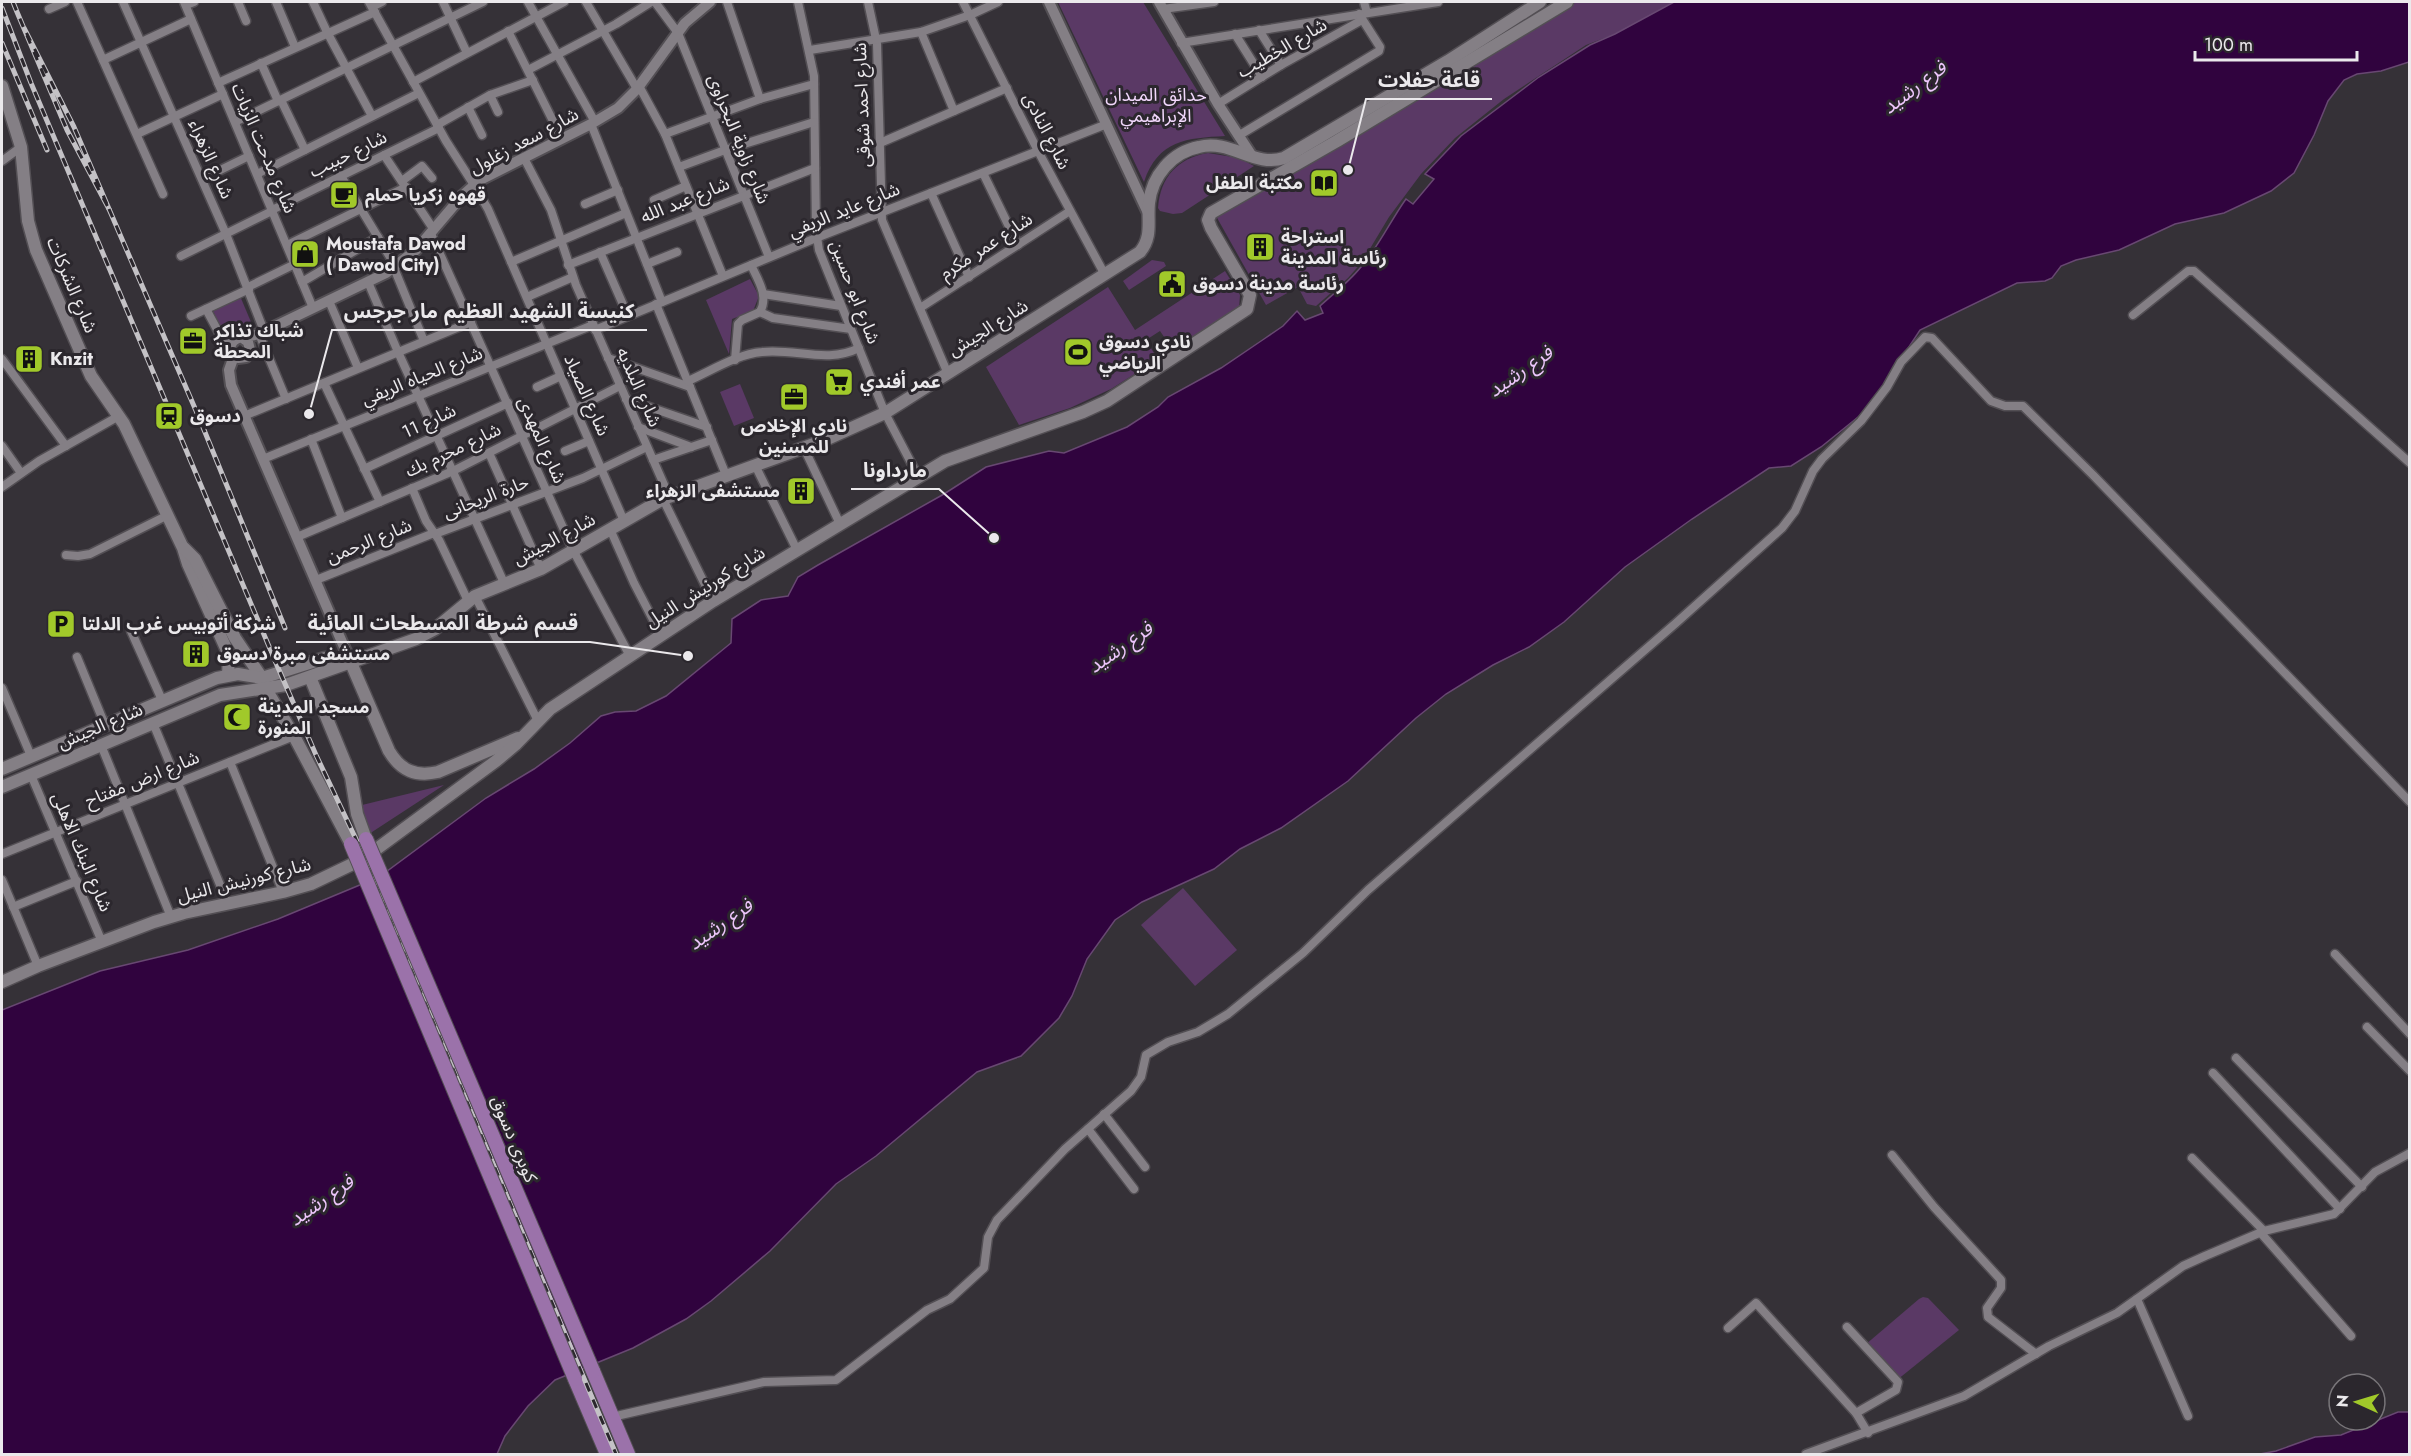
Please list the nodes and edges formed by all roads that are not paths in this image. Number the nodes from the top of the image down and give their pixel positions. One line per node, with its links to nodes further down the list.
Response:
1 (65, 2): 29 (street)
2 (78, 2): 51 (street)
3 (123, 2): 44 (street, شارع الزهراء)
4 (238, 2): 35 (street)
5 (276, 2): 47 (street)
6 (313, 2): 39 (street)
7 (382, 2): 28 (street)
8 (443, 2): 34 (street)
9 (483, 2): 34 (street)
10 (528, 2): 31 (street)
11 (564, 2): 31 (street)
12 (586, 2): 38 (street)
13 (653, 2): 38 (street); 41 (street, شارع زاوية البحراوى)
14 (710, 2): 41 (street, شارع سعد زغلول)
15 (727, 2): 67 (street)
16 (798, 2): 48 (street, شارع ابو حسين)
17 (868, 2): 43 (street, شارع احمد شوقى)
18 (963, 2): 30 (street, شارع النادى)
19 (998, 2): 30 (street)
20 (1049, 2): 80 (street)
21 (1214, 2): 27 (street)
22 (1364, 2): 32 (street)
23 (1436, 2): 32 (street)
24 (1540, 2): 94 (main road, شارع الجيش)
25 (1566, 2): 210 (main road, شارع كورنيش النيل)
26 (188, 3): 33 (street, شارع مدحت الزيات)
27 (1161, 5): 45 (street)
28 (372, 7): 39 (street); 46 (street, شارع الصياد)
29 (49, 9)
30 (970, 15): 40 (street); 63 (street, شارع النادى)
31 (536, 16): 37 (street); 50 (street)
32 (1363, 16): 36 (street); 53 (street, شارع الخطيب); 85 (street)
33 (191, 18): 44 (street); 59 (street, شارع مدحت الزيات)
34 (451, 18): 46 (street); 49 (street)
35 (246, 21)
36 (1259, 30): 42 (street); 53 (street)
37 (508, 31): 49 (street); 55 (street)
38 (603, 31): 50 (street); 62 (street)
39 (327, 32): 47 (street); 54 (street)
40 (921, 32): 43 (street); 72 (street)
41 (678, 33): 62 (street, شارع سعد زغلول); 76 (street, شارع زاوية البحراوى)
42 (1235, 34): 45 (street); 56 (street)
43 (876, 39): 48 (street); 87 (street, شارع احمد شوقى)
44 (141, 42): 51 (street); 75 (street, شارع الزهراء)
45 (1181, 43): 70 (street)
46 (393, 46): 54 (street); 58 (street, شارع الصياد)
47 (295, 47): 52 (street)
48 (810, 50): 60 (street, شارع ابو حسين)
49 (467, 53): 58 (street)
50 (557, 55): 55 (street); 79 (street)
51 (104, 60): 82 (street)
52 (261, 63): 59 (street); 68 (street)
53 (1281, 65): 56 (street, شارع الخطيب)
54 (347, 69): 68 (street); 74 (street)
55 (528, 70): 57 (street)
56 (1262, 77): 70 (street, شارع الخطيب)
57 (533, 80): 66 (street, شارع حبيب); 86 (street)
58 (413, 82): 64 (street, شارع الصياد)
59 (218, 83): 65 (street, شارع مدحت الزيات)
60 (814, 84): 67 (street); 78 (street, شارع ابو حسين)
61 (2, 86): 69 (main road, شارع الشركات)
62 (638, 87): 79 (street, شارع سعد زغلول); 83 (street)
63 (1007, 88): 72 (street); 91 (street, شارع النادى)
64 (419, 93): 74 (street); 81 (street, شارع الصياد)
65 (223, 94): 75 (street); 77 (street, شارع مدحت الزيات)
66 (490, 95): 71 (street, شارع حبيب); 73 (street)
67 (760, 99): 76 (street)
68 (280, 101): 77 (street); 89 (street)
69 (5, 104): 88 (main road, شارع الشركات)
70 (1218, 104): 85 (street)
71 (468, 107): 81 (street, شارع حبيب); 84 (street)
72 (954, 111): 87 (street)
73 (498, 112)
74 (372, 116): 89 (street)
75 (174, 117): 82 (street); 103 (street, شارع الزهراء)
76 (711, 117): 83 (street); 90 (street, شارع زاوية البحراوى)
77 (235, 122): 93 (street, شارع مدحت الزيات)
78 (814, 122): 90 (street); 98 (street, شارع ابو حسين)
79 (593, 123): 86 (street, شارع سعد زغلول); 107 (street)
80 (1107, 124): 91 (street, شارع عايد الريفي); 119 (street)
81 (438, 127): 92 (street, شارع حبيب); 105 (street, شارع الصياد)
82 (136, 134): 109 (street)
83 (665, 134): 97 (street)
84 (482, 135)
85 (1238, 136): 94 (street)
86 (562, 139): 95 (street, شارع سعد زغلول)
87 (880, 143): 118 (street, شارع احمد شوقى)
88 (21, 147): 96 (street); 184 (main road, شارع الشركات)
89 (305, 150): 100 (street)
90 (725, 150): 97 (street); 110 (street, شارع زاوية البحراوى)
91 (1038, 151): 99 (street, شارع عايد الريفي); 115 (street, شارع النادى)
92 (384, 155): 101 (street, شارع حبيب); 104 (street, شارع المهدى)
93 (249, 156): 100 (street, شارع مدحت الزيات); 103 (street)
94 (1252, 156): 119 (main road, شارع الجيش)
95 (524, 158): 105 (street, شارع سعد زغلول); 125 (street, شارع البلديه)
96 (2, 161)
97 (679, 167): 106 (street)
98 (815, 168): 110 (street, شارع عبد الله); 124 (street, شارع ابو حسين)
99 (983, 173): 108 (street, شارع عايد الريفي); 127 (street)
100 (257, 174): 114 (street, شارع مدحت الزيات)
101 (341, 176): 113 (street); 114 (street, شارع حبيب)
102 (432, 178): 104 (street)
103 (202, 179): 121 (street, شارع الزهراء)
104 (404, 184): 113 (street); 120 (street, شارع المهدى)
105 (474, 185): 120 (street, شارع سعد زغلول); 132 (street, شارع الصياد)
106 (686, 186): 111 (street); 117 (street)
107 (618, 190): 112 (street); 116 (street)
108 (931, 193): 118 (street, شارع عايد الريفي); 141 (street)
109 (163, 194)
110 (743, 195): 117 (street, شارع عبد الله); 131 (street, شارع زاوية البحراوى)
111 (654, 200)
112 (585, 204)
113 (361, 209): 122 (street); 126 (street)
114 (272, 210): 121 (street, شارع حبيب); 126 (street, شارع مدحت الزيات)
115 (1070, 211): 127 (street, شارع عمر مكرم); 138 (street, شارع النادى)
116 (627, 213): 123 (street); 125 (street)
117 (697, 213): 123 (street, شارع عبد الله); 139 (street)
118 (881, 213): 124 (street, شارع عايد الريفي); 151 (street, شارع احمد شوقى)
119 (1149, 216): 138 (main road, شارع الجيش)
120 (433, 232): 137 (street, شارع سعد زغلول); 157 (street, شارع المهدى)
121 (226, 234): 130 (street, شارع حبيب); 144 (street, شارع الزهراء)
122 (378, 237): 137 (street); 142 (street)
123 (636, 237): 128 (street, شارع عبد الله); 134 (street)
124 (816, 238): 131 (street, شارع عايد الريفي); 149 (street, شارع ابو حسين)
125 (562, 240): 132 (street); 135 (street, شارع البلديه)
126 (287, 245): 133 (street, شارع مدحت الزيات)
127 (1018, 245): 141 (street, شارع عمر مكرم)
128 (600, 252): 135 (street, شارع عبد الله); 156 (street)
129 (677, 252): 134 (street)
130 (181, 256)
131 (769, 257): 136 (street, شارع عايد الريفي)
132 (511, 262): 146 (street, شارع الصياد)
133 (295, 264): 142 (street, شارع مدحت الزيات); 144 (street)
134 (647, 264): 148 (street)
135 (568, 265): 140 (street, شارع البلديه)
136 (751, 265): 139 (street, شارع عايد الريفي); 145 (street)
137 (395, 267): 143 (street, شارع سعد زغلول); 162 (street)
138 (1105, 275): 172 (main road, شارع الجيش)
139 (723, 276): 148 (street, شارع عايد الريفي)
140 (573, 277): 146 (street); 158 (street, شارع البلديه)
141 (969, 277): 151 (street, شارع عمر مكرم)
142 (302, 282): 150 (street, شارع مدحت الزيات)
143 (368, 282): 147 (street, شارع سعد زغلول); 165 (street)
144 (249, 288): 152 (street); 160 (street, شارع الزهراء)
145 (764, 294): 149 (street); 153 (street)
146 (527, 297): 163 (street, شارع الصياد)
147 (329, 301): 150 (street, شارع سعد زغلول); 171 (street)
148 (659, 303): 156 (street, شارع عايد الريفي); 175 (street)
149 (841, 306): 159 (street, شارع ابو حسين)
150 (313, 308): 160 (street, شارع سعد زغلول)
151 (920, 308): 172 (street, شارع احمد شوقى)
152 (206, 309): 155 (street); 161 (street)
153 (760, 312): 159 (street); 169 (street)
154 (2133, 315): 203 (street)
155 (191, 316)
156 (628, 316): 158 (street, شارع عايد الريفي)
157 (471, 322): 162 (street); 170 (street, شارع المهدى)
158 (594, 327): 163 (street, شارع الحياه الريفي); 167 (street, شارع البلديه)
159 (850, 329): 164 (street, شارع ابو حسين)
160 (262, 333): 161 (street, شارع سعد زغلول); 179 (street, شارع الزهراء)
161 (236, 340): 166 (street); 166 (street)
162 (424, 341): 165 (street)
163 (547, 344): 170 (street, شارع الحياه الريفي); 173 (street, شارع الصياد)
164 (859, 348): 169 (street); 183 (street, شارع ابو حسين)
165 (398, 352): 171 (street); 178 (street)
166 (234, 356): 185 (street)
167 (608, 357): 175 (street); 176 (street, شارع البلديه)
168 (2, 359): 195 (street)
169 (735, 360): 175 (street)
170 (491, 366): 178 (street, شارع الحياه الريفي); 181 (street, شارع المهدى)
171 (358, 368): 174 (street)
172 (948, 374): 183 (main road, شارع الجيش)
173 (561, 376): 177 (street); 182 (street, شارع الصياد)
174 (324, 383): 179 (street); 186 (street)
175 (689, 384): 188 (street)
176 (621, 386): 180 (street, شارع البلديه); 182 (street, شارع محرم بك)
177 (537, 387)
178 (417, 395): 186 (street, شارع الحياه الريفي); 189 (street)
179 (286, 399): 185 (street)
180 (626, 399): 187 (street, شارع البلديه); 188 (street)
181 (508, 403): 189 (street, شارع 11); 190 (street, شارع المهدى)
182 (575, 409): 190 (street, شارع محرم بك); 193 (street, شارع الصياد)
183 (885, 413): 198 (main road, شارع الجيش); 210 (street, شارع ابو حسين)
184 (119, 416): 195 (street); 217 (main road, شارع الشركات)
185 (244, 416): 201 (street)
186 (344, 425): 191 (street, شارع الحياه الريفي); 205 (street)
187 (638, 427): 196 (street, شارع البلديه); 197 (street)
188 (706, 427): 192 (street)
189 (436, 435): 205 (street, شارع 11); 207 (street)
190 (522, 436): 200 (street, شارع محرم بك); 213 (street, شارع المهدى)
191 (310, 439): 201 (street, شارع الحياه الريفي); 218 (street)
192 (712, 440): 197 (street); 209 (street)
193 (589, 441): 199 (street); 206 (street, شارع الصياد)
194 (2, 446): 208 (street)
195 (66, 446): 208 (street)
196 (647, 447): 202 (street, شارع البلديه); 206 (street, حارة الريحانى)
197 (692, 447): 202 (street)
198 (804, 448): 204 (main road, شارع الجيش); 221 (street)
199 (565, 452)
200 (489, 453): 207 (street, شارع محرم بك); 216 (street)
201 (263, 459): 224 (street)
202 (653, 460): 214 (street, شارع البلديه)
203 (2409, 463)
204 (755, 465): 209 (main road, شارع الجيش); 227 (street)
205 (364, 469): 215 (street)
206 (602, 469): 213 (street, حارة الريحانى); 220 (street, شارع الصياد)
207 (453, 471): 212 (street, شارع محرم بك); 219 (street)
208 (21, 473): 211 (street)
209 (726, 475): 214 (main road, شارع الجيش)
210 (918, 476): 221 (main road, شارع كورنيش النيل)
211 (2, 487)
212 (412, 488): 215 (street, شارع محرم بك); 223 (street)
213 (547, 492): 216 (street, حارة الريحانى); 226 (street, شارع المهدى)
214 (666, 498): 220 (main road, شارع الجيش); 233 (street, شارع البلديه)
215 (380, 502): 218 (street, شارع محرم بك)
216 (513, 505): 219 (street, حارة الريحانى); 229 (street)
217 (168, 515): 225 (main road, شارع الشركات); 228 (street)
218 (342, 518): 224 (street, شارع محرم بك)
219 (476, 519): 223 (street, حارة الريحانى); 231 (street)
220 (624, 521): 222 (main road, شارع الجيش)
221 (840, 524): 227 (main road, شارع كورنيش النيل)
222 (610, 529): 226 (main road, شارع الجيش); 235 (street)
223 (435, 533): 230 (street, شارع الرحمن); 232 (street)
224 (297, 537): 230 (street)
225 (183, 548): 239 (main road, شارع الشركات); 241 (main road, شارع الشركات)
226 (573, 550): 229 (main road, شارع الجيش); 236 (street, شارع المهدى)
227 (797, 550): 233 (main road, شارع كورنيش النيل)
228 (66, 555)
229 (541, 569): 231 (main road, شارع الجيش)
230 (315, 580): 238 (street)
231 (505, 585): 232 (main road, شارع الجيش)
232 (471, 598): 238 (main road, شارع الجيش); 244 (street)
233 (712, 601): 235 (main road, شارع كورنيش النيل)
234 (131, 631): 243 (street)
235 (661, 635): 236 (main road, شارع كورنيش النيل)
236 (630, 656): 244 (main road, شارع كورنيش النيل)
237 (77, 657): 246 (street)
238 (351, 663): 240 (main road, شارع الجيش); 241 (main road, شارع الجيش); 247 (main road)
239 (228, 675): 241 (main road, شارع الجيش); 243 (main road, شارع الجيش)
240 (310, 677): 241 (main road, شارع الجيش); 260 (main road)
241 (264, 683): 245 (main road, شارع الجيش); 248 (main road, شارع الشركات)
242 (2, 688): 250 (street)
243 (162, 700): 246 (main road, شارع الجيش)
244 (537, 721): 247 (main road, شارع كورنيش النيل)
245 (153, 723): 249 (main road, شارع الجيش); 255 (street)
246 (105, 725): 250 (main road, شارع الجيش)
247 (525, 735): 265 (main road, شارع كورنيش النيل)
248 (294, 736): 251 (street, شارع ارض مفتاح); 261 (main road, شارع الشركات)
249 (101, 745): 252 (main road, شارع الجيش); 258 (street)
250 (37, 754): 252 (main road); 253 (main road, شارع الجيش)
251 (230, 762): 255 (street, شارع ارض مفتاح); 265 (street)
252 (49, 767): 254 (main road, شارع الجيش)
253 (2, 769)
254 (32, 775): 256 (main road, شارع الجيش); 259 (street, شارع البنك الاهلى)
255 (177, 783): 258 (street, شارع ارض مفتاح); 266 (street)
256 (2, 787)
257 (2409, 802): 278 (street)
258 (125, 804): 259 (street, شارع ارض مفتاح); 268 (street)
259 (56, 832): 262 (street, شارع ارض مفتاح); 264 (street, شارع البنك الاهلى)
260 (366, 839): 295 (highway, كوبرى دسوق, bridge)
261 (351, 844): 297 (highway, كوبرى دسوق, bridge)
262 (2, 854)
263 (2, 880): 267 (street)
264 (77, 881): 267 (street); 269 (street, شارع البنك الاهلى)
265 (283, 892): 266 (main road, شارع كورنيش النيل)
266 (228, 904): 268 (main road, شارع كورنيش النيل)
267 (13, 907): 271 (street)
268 (171, 917): 269 (main road, شارع كورنيش النيل)
269 (102, 942): 271 (main road, شارع كورنيش النيل)
270 (2335, 954): 274 (street)
271 (38, 966): 272 (main road, شارع كورنيش النيل)
272 (2, 982)
273 (2367, 1027): 276 (street)
274 (2409, 1034)
275 (2236, 1058): 284 (street)
276 (2409, 1071)
277 (2213, 1073): 286 (street)
278 (1104, 1114): 279 (street); 283 (street)
279 (1088, 1129): 285 (street); 295 (street)
280 (2409, 1153): 284 (street)
281 (1892, 1155): 292 (street)
282 (2192, 1158): 287 (street)
283 (1146, 1167)
284 (2362, 1187): 286 (street)
285 (1134, 1189)
286 (2340, 1209): 287 (street)
287 (2262, 1232): 288 (street); 291 (street)
288 (2137, 1299): 292 (street); 294 (street)
289 (1847, 1327): 293 (street)
290 (1728, 1328): 293 (street)
291 (2351, 1336)
292 (2036, 1354): 296 (street)
293 (1856, 1413): 296 (street)
294 (2188, 1416)
295 (612, 1417): 298 (highway, كوبرى دسوق)
296 (1868, 1433): 299 (street)
297 (607, 1455)
298 (628, 1455)
299 (1806, 1455)

